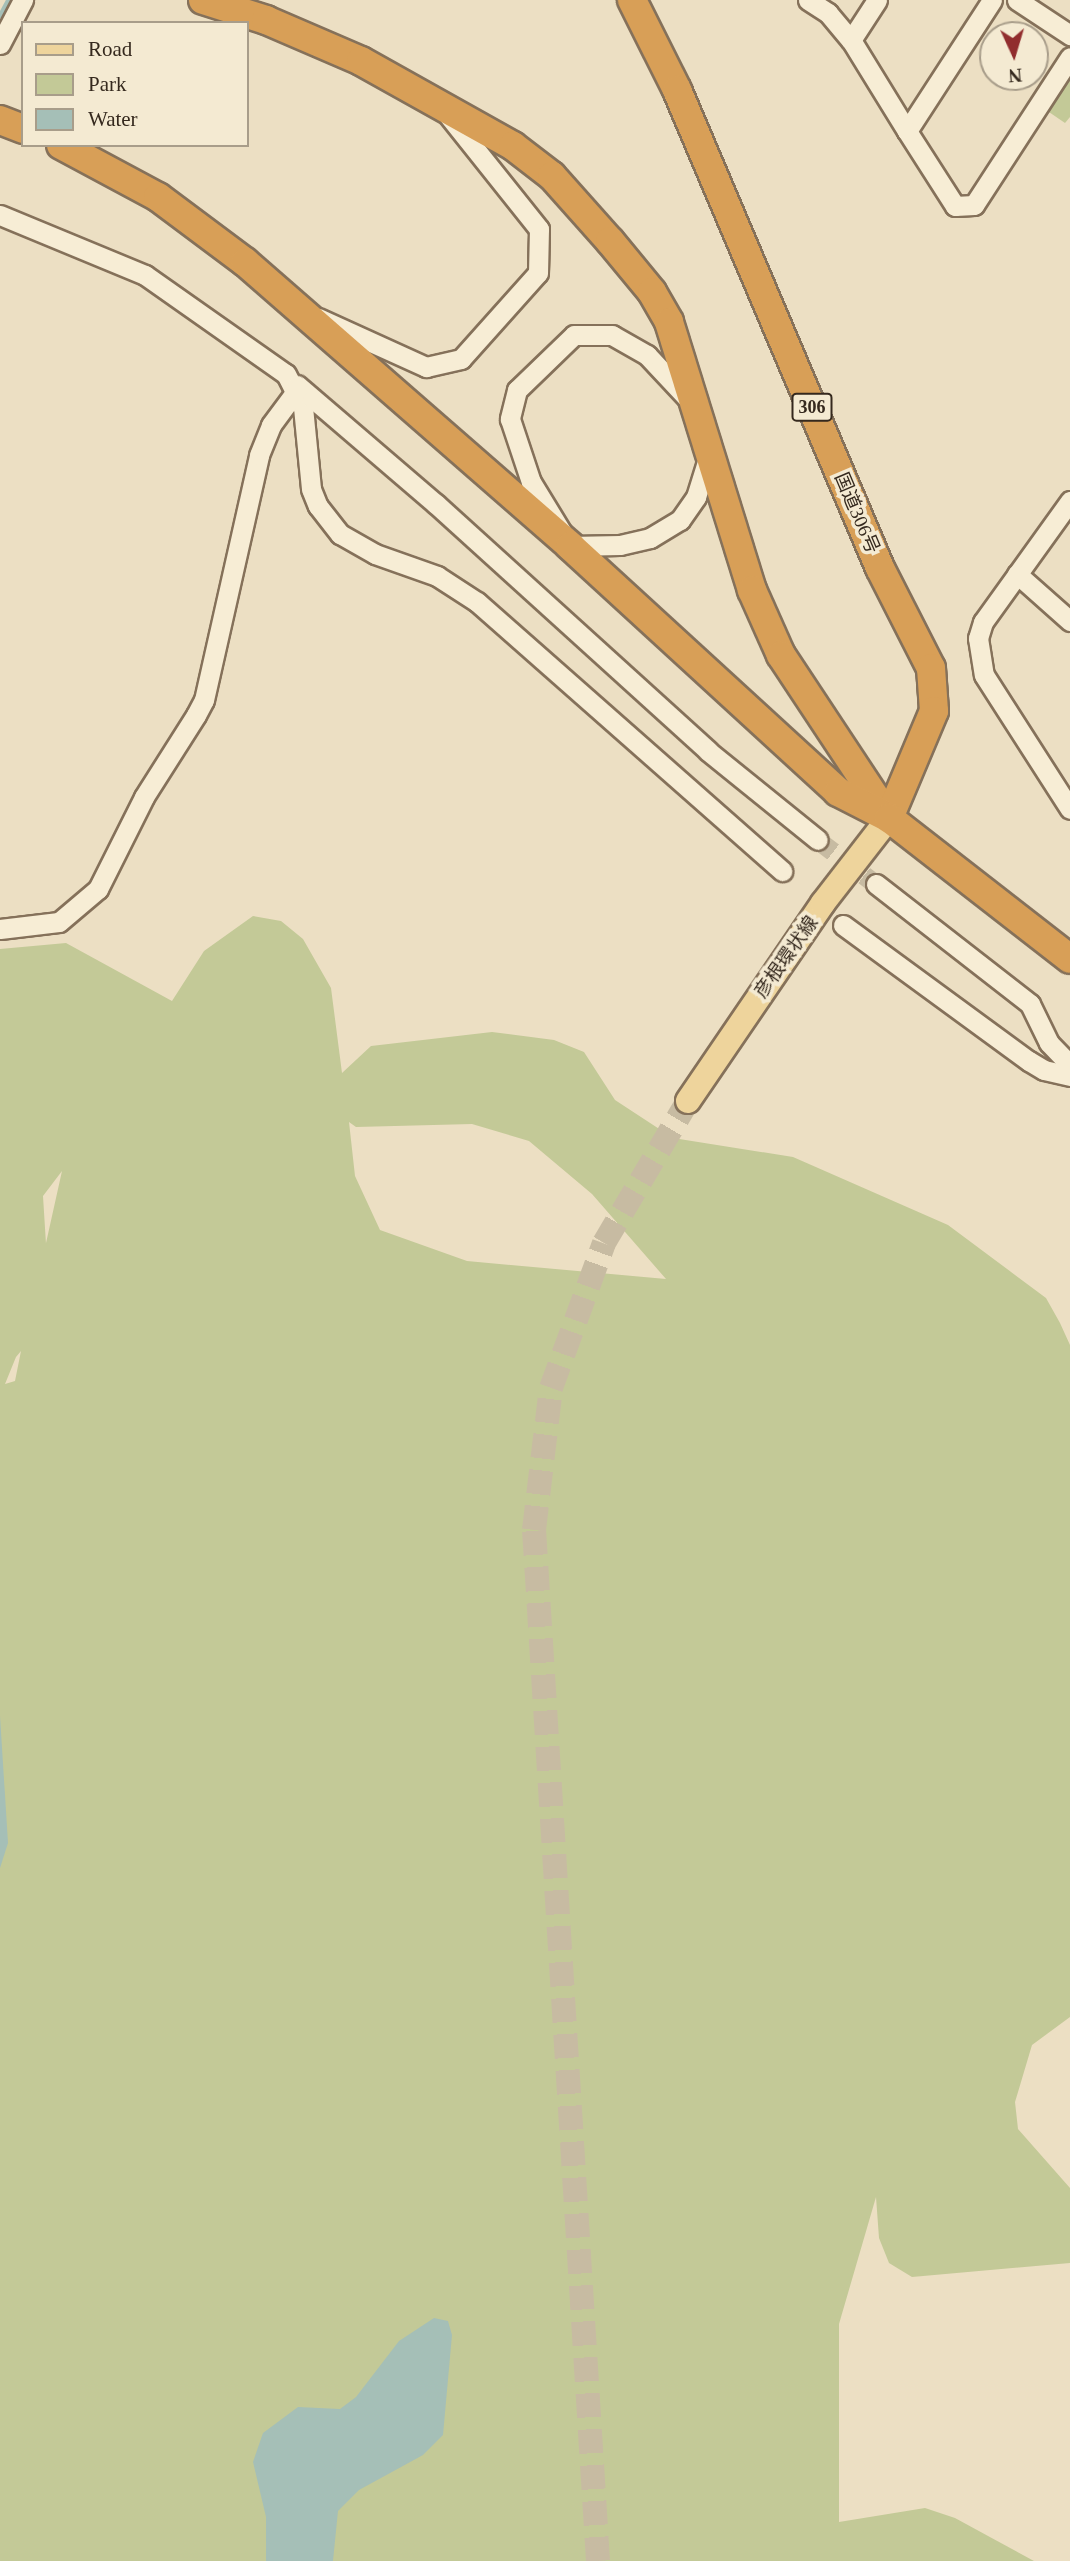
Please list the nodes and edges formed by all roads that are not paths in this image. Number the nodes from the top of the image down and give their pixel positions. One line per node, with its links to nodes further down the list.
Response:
1 (23, 0): 10 (street)
2 (204, 0): 12 (highway)
3 (632, 0): 27 (highway, 国道306号 / 306)
4 (808, 0): 9 (street)
5 (877, 0): 9 (street)
6 (992, 0): 15 (street)
7 (1017, 0): 8 (street)
8 (1070, 35)
9 (851, 40): 15 (street)
10 (0, 44)
11 (1070, 57): 15 (street)
12 (439, 103): 18 (street); 20 (highway)
13 (0, 120): 14 (highway)
14 (21, 128)
15 (907, 131)
16 (65, 147): 18 (highway)
17 (0, 215): 19 (street)
18 (300, 309): 23 (highway)
19 (292, 382): 28 (street); 29 (street); 32 (street)
20 (699, 411): 21 (highway); 23 (street)
21 (711, 448): 23 (street); 27 (highway)
22 (1070, 500): 24 (street)
23 (570, 546): 27 (highway)
24 (1017, 574): 25 (street); 26 (street)
25 (1070, 621)
26 (1070, 808)
27 (889, 818): 33 (highway); 36 (main road, 彦根環状線)
28 (818, 839)
29 (782, 871)
30 (876, 884): 34 (street)
31 (843, 925): 35 (street)
32 (0, 929)
33 (1070, 959)
34 (1070, 1065)
35 (1070, 1076)
36 (688, 1101)

